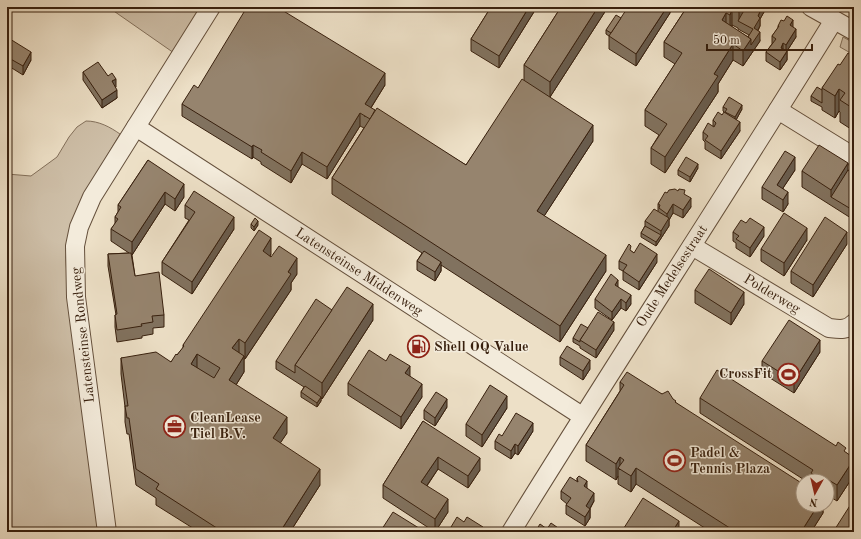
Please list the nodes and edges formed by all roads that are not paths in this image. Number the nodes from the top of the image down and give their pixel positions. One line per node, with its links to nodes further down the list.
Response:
1 (211, 7): 5 (street, Latensteinse Rondweg)
2 (825, 12): 3 (street); 4 (street, Oude Medelsestraat)
3 (854, 31)
4 (778, 110): 6 (street); 7 (street, Oude Medelsestraat)
5 (136, 127): 9 (street, Latensteinse Middenweg); 10 (street, Latensteinse Rondweg)
6 (854, 157)
7 (692, 246): 8 (street, Polderweg); 9 (street, Oude Medelsestraat)
8 (854, 323)
9 (582, 416): 11 (street, Oude Medelsestraat)
10 (107, 532)
11 (511, 532)

